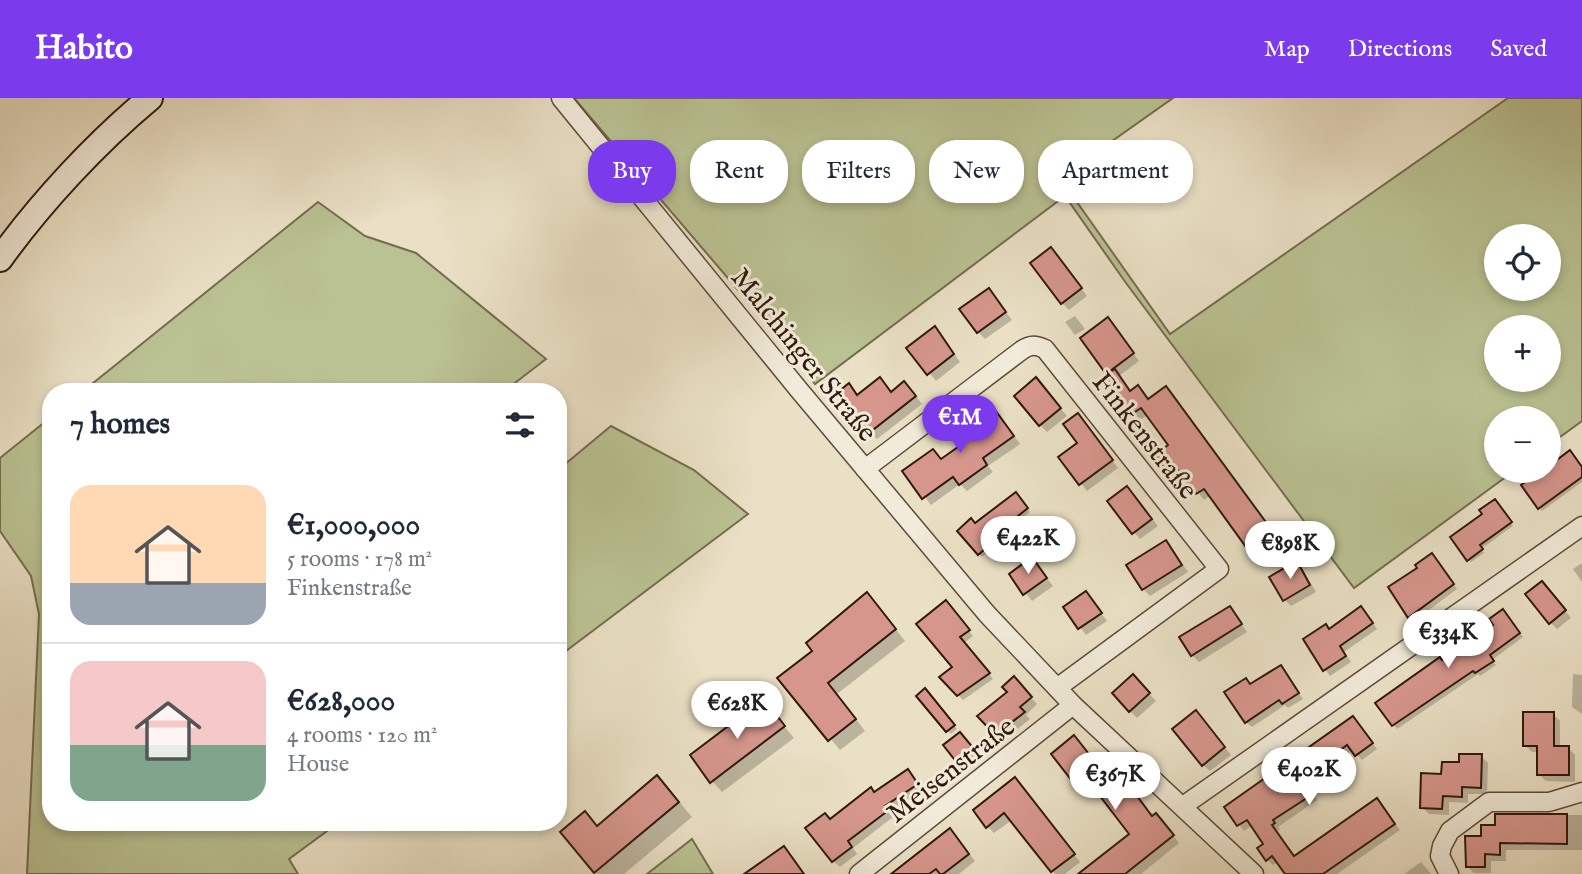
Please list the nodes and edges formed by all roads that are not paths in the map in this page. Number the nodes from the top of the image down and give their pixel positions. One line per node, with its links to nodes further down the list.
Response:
1 (150, 98): 3 (main road)
2 (561, 98): 4 (street, Malchinger Straße)
3 (0, 259)
4 (865, 469): 6 (street, Malchinger Straße); 6 (street, Finkenstraße)
5 (1582, 526): 9 (street)
6 (1057, 688): 7 (street, Malchinger Straße)
7 (1073, 705): 9 (street, Malchinger Straße); 11 (street, Meisenstraße)
8 (1582, 792): 12 (street)
9 (1183, 806): 10 (street, Malchinger Straße)
10 (1247, 872)
11 (859, 874)
12 (1449, 874)

